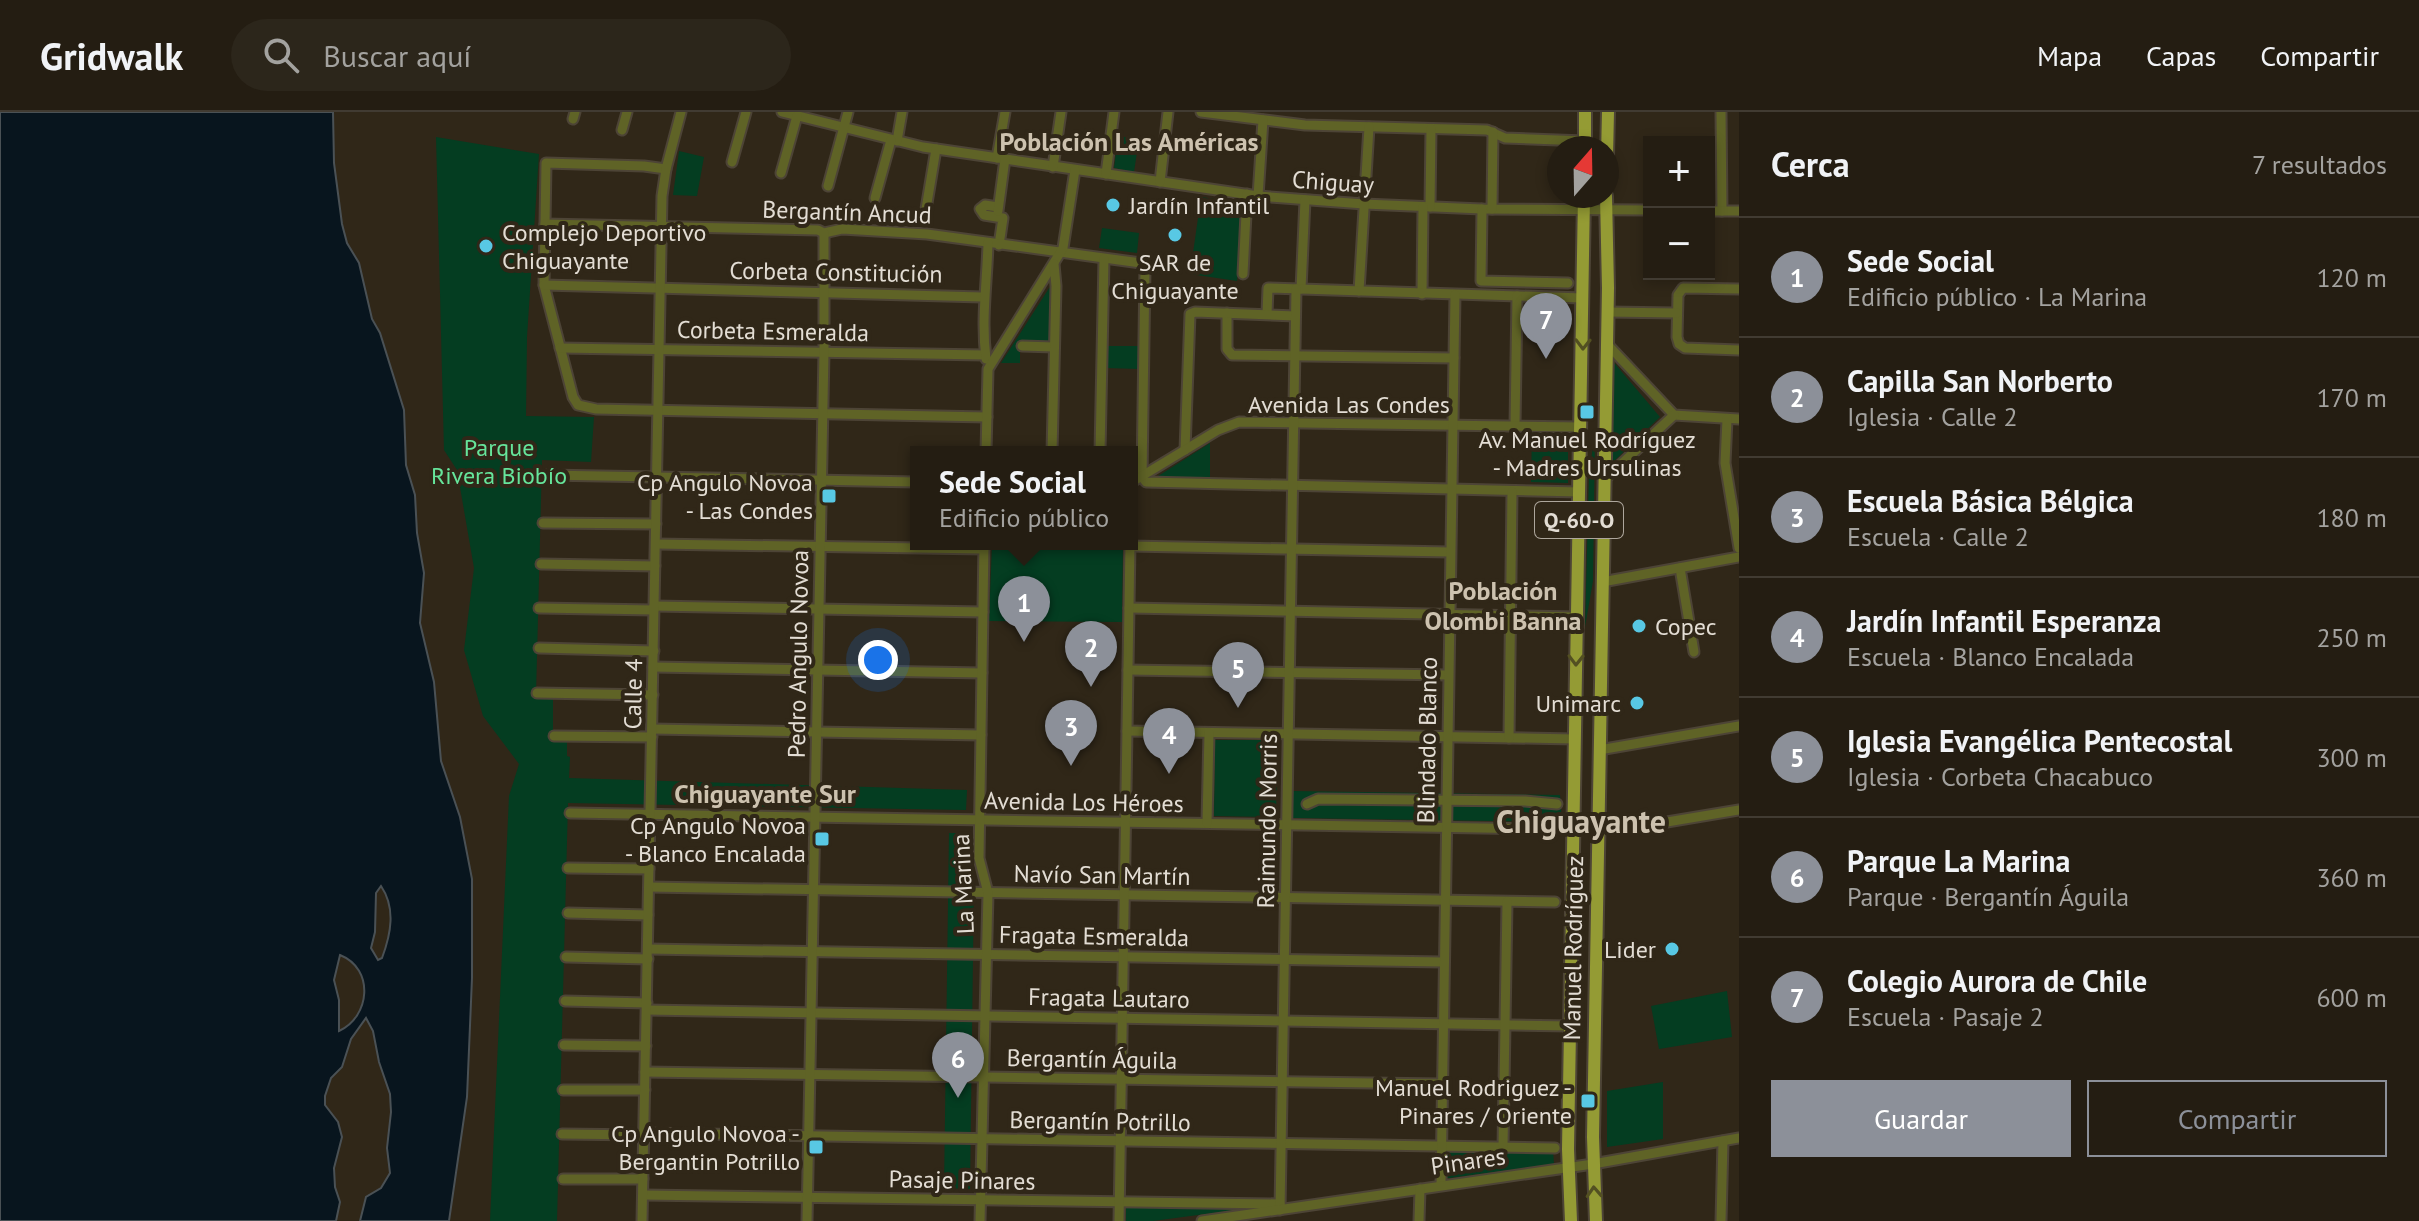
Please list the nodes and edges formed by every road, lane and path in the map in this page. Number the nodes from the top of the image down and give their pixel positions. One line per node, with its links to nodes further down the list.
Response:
1 (627, 112): 20 (street)
2 (681, 112): 30 (street, Calle 4)
3 (746, 112): 28 (street)
4 (782, 112): 15 (street, Chiguay)
5 (848, 112): 18 (street)
6 (902, 112): 24 (street)
7 (1005, 112): 27 (street)
8 (1061, 112): 29 (street)
9 (1114, 112): 33 (street)
10 (1168, 112): 34 (street)
11 (1201, 112): 16 (street)
12 (1585, 112): 22 (main road)
13 (1608, 112): 23 (main road)
14 (1721, 112): 49 (street)
15 (794, 114): 18 (street, Chiguay); 32 (street)
16 (1263, 120): 17 (street); 36 (street)
17 (1369, 127): 19 (street); 39 (street)
18 (844, 128): 24 (street, Chiguay); 35 (street)
19 (1431, 129): 21 (street); 41 (street)
20 (622, 130)
21 (1493, 132): 25 (street); 45 (street)
22 (1585, 136)
23 (1607, 136)
24 (894, 141): 26 (street, Chiguay); 37 (street)
25 (1547, 141)
26 (936, 149): 27 (street, Chiguay); 44 (street)
27 (1001, 159): 29 (street, Chiguay); 55 (street)
28 (732, 162)
29 (1053, 167): 31 (street, Chiguay)
30 (666, 169): 51 (street); 52 (street, Calle 4)
31 (1075, 170): 33 (street, Chiguay); 56 (street)
32 (781, 173)
33 (1106, 174): 34 (street, Chiguay)
34 (1160, 182): 36 (street, Chiguay)
35 (828, 186)
36 (1253, 195): 38 (street, Chiguay); 59 (street)
37 (875, 198)
38 (1305, 200): 39 (street, Chiguay); 63 (street, Raimundo Morris)
39 (1364, 204): 41 (street, Chiguay); 66 (street)
40 (1619, 205): 46 (street, Chiguay)
41 (1426, 207): 45 (street, Chiguay); 67 (street)
42 (1590, 208): 47 (street, Chiguay)
43 (1606, 208): 72 (main road, Manuel Rodríguez / Q-60-O)
44 (926, 209)
45 (1487, 209): 47 (street, Chiguay); 60 (street)
46 (1643, 209)
47 (1584, 210): 71 (main road, Manuel Rodríguez / Q-60-O)
48 (1715, 211): 49 (street)
49 (1722, 211): 50 (street)
50 (1739, 211)
51 (545, 224): 52 (street, Bergantín Ancud); 61 (street)
52 (661, 226): 53 (street, Bergantín Ancud); 62 (street, Calle 4)
53 (824, 233): 54 (street, Bergantín Ancud); 65 (street, Pedro Angulo Novoa)
54 (988, 243): 55 (street, Bergantín Ancud); 70 (street)
55 (999, 245): 56 (street, Bergantín Ancud)
56 (1060, 254): 57 (street, Bergantín Ancud); 58 (street)
57 (1104, 259): 100 (street); 101 (street, Bergantín Ancud)
58 (1054, 264): 79 (street); 87 (street)
59 (1243, 274)
60 (1568, 283)
61 (544, 285): 62 (street, Corbeta Constitución); 80 (street)
62 (660, 288): 65 (street, Corbeta Constitución); 81 (street, Calle 4)
63 (1298, 289): 66 (street); 75 (street); 76 (street, Raimundo Morris)
64 (1739, 289): 74 (street)
65 (825, 291): 70 (street, Corbeta Constitución); 83 (street, Pedro Angulo Novoa)
66 (1359, 291): 67 (street)
67 (1422, 294): 68 (street)
68 (1455, 295): 69 (street); 86 (street, Blindado Blanco)
69 (1517, 296): 71 (street); 96 (street)
70 (982, 297): 84 (street)
71 (1583, 298): 97 (main road, Manuel Rodríguez / Q-60-O, one-way to 97)
72 (1608, 312): 74 (street); 77 (main road, Manuel Rodríguez / Q-60-O)
73 (1227, 313): 75 (street); 85 (street); 102 (street)
74 (1677, 313): 82 (street)
75 (1267, 314): 76 (street)
76 (1295, 316): 85 (street, Raimundo Morris)
77 (1607, 344): 90 (street); 108 (main road, Manuel Rodríguez / Q-60-O)
78 (1022, 346): 79 (street)
79 (1054, 347): 99 (street)
80 (560, 348): 81 (street, Corbeta Esmeralda); 88 (street)
81 (659, 349): 83 (street, Corbeta Esmeralda); 88 (street, Calle 4)
82 (1739, 350)
83 (824, 352): 84 (street, Corbeta Esmeralda); 89 (street, Pedro Angulo Novoa)
84 (985, 355): 87 (street)
85 (1295, 355): 86 (street); 94 (street, Raimundo Morris)
86 (1454, 358): 95 (street, Blindado Blanco)
87 (989, 366): 91 (street)
88 (658, 410): 89 (street); 104 (street, Calle 4)
89 (823, 414): 91 (street); 106 (street, Pedro Angulo Novoa)
90 (1674, 415): 92 (street); 108 (street)
91 (987, 417): 98 (street)
92 (1727, 419): 93 (street); 120 (street)
93 (1739, 419)
94 (1294, 422): 95 (street, Avenida Las Condes); 102 (street, Avenida Las Condes); 110 (street, Raimundo Morris)
95 (1453, 424): 96 (street, Avenida Las Condes); 111 (street, Blindado Blanco)
96 (1515, 425): 97 (street, Avenida Las Condes)
97 (1581, 427): 113 (main road, Manuel Rodríguez / Q-60-O)
98 (986, 446)
99 (1052, 446)
100 (1100, 446)
101 (1138, 449)
102 (1185, 450): 105 (street, Avenida Las Condes)
103 (547, 475): 104 (street)
104 (657, 477): 106 (street); 115 (street, Calle 4)
105 (1138, 479)
106 (822, 480): 109 (street); 118 (street, Pedro Angulo Novoa)
107 (1138, 480): 110 (street)
108 (1604, 480): 129 (main road, Manuel Rodríguez / Q-60-O)
109 (910, 482)
110 (1293, 488): 111 (street); 121 (street, Raimundo Morris)
111 (1451, 491): 112 (street); 124 (street, Blindado Blanco)
112 (1512, 492): 113 (street); 137 (street)
113 (1580, 492): 138 (main road, Manuel Rodríguez / Q-60-O)
114 (543, 523): 115 (street)
115 (656, 524): 116 (street, Calle 4)
116 (656, 544): 118 (street); 127 (street, Calle 4)
117 (1138, 545): 121 (street)
118 (820, 546): 119 (street); 133 (street, Pedro Angulo Novoa)
119 (910, 547)
120 (1739, 548)
121 (1292, 549): 124 (street); 134 (street, Raimundo Morris)
122 (984, 550): 135 (street, La Marina)
123 (1130, 550): 132 (street)
124 (1450, 552): 136 (street, Blindado Blanco)
125 (1739, 557): 128 (street)
126 (541, 564): 127 (street)
127 (655, 566): 131 (street, Calle 4)
128 (1680, 568): 129 (street); 141 (street)
129 (1602, 582): 161 (main road, Manuel Rodríguez / Q-60-O)
130 (539, 608): 131 (street)
131 (654, 608): 133 (street); 140 (street, Calle 4)
132 (1129, 608): 134 (street); 144 (street)
133 (819, 609): 135 (street); 143 (street, Pedro Angulo Novoa)
134 (1291, 611): 136 (street); 146 (street, Raimundo Morris)
135 (983, 612): 145 (street, La Marina)
136 (1449, 614): 137 (street); 147 (street, Blindado Blanco)
137 (1510, 615): 138 (street); 159 (street)
138 (1577, 617): 160 (main road, Manuel Rodríguez / Q-60-O, one-way to 160)
139 (539, 648): 140 (street)
140 (654, 651): 142 (street, Calle 4)
141 (1694, 652)
142 (653, 667): 143 (street); 149 (street, Calle 4)
143 (818, 670): 145 (street); 152 (street, Pedro Angulo Novoa)
144 (1128, 670): 146 (street); 151 (street)
145 (982, 673): 156 (street, La Marina)
146 (1289, 673): 147 (street); 155 (street, Raimundo Morris)
147 (1448, 675): 158 (street, Blindado Blanco)
148 (537, 693): 149 (street)
149 (653, 695): 153 (street, Calle 4)
150 (1739, 726): 161 (street)
151 (1127, 731): 154 (street); 170 (street)
152 (817, 732): 153 (street); 156 (street); 168 (street, Pedro Angulo Novoa)
153 (652, 733): 157 (street); 167 (street, Calle 4)
154 (1209, 733): 155 (street); 171 (street)
155 (1288, 734): 158 (street); 172 (street, Raimundo Morris)
156 (981, 735): 169 (street, La Marina)
157 (554, 736)
158 (1447, 737): 159 (street); 162 (street, Blindado Blanco)
159 (1509, 738): 160 (street)
160 (1575, 739): 174 (main road, Manuel Rodríguez / Q-60-O)
161 (1599, 750): 175 (main road, Manuel Rodríguez / Q-60-O)
162 (1446, 800): 163 (street); 164 (street); 173 (street, Blindado Blanco)
163 (1307, 804)
164 (1557, 804)
165 (1739, 810): 175 (street, Avenida Los Héroes)
166 (570, 813): 167 (street, Avenida Los Héroes)
167 (651, 815): 168 (street, Avenida Los Héroes); 177 (street, Calle 4)
168 (815, 817): 169 (street, Avenida Los Héroes); 179 (street, Pedro Angulo Novoa)
169 (980, 820): 170 (street, Avenida Los Héroes); 180 (street, La Marina)
170 (1125, 822): 171 (street, Avenida Los Héroes); 181 (street)
171 (1207, 823): 172 (street, Avenida Los Héroes)
172 (1287, 825): 173 (street, Avenida Los Héroes); 182 (street, Raimundo Morris)
173 (1446, 827): 174 (street, Avenida Los Héroes); 183 (street, Blindado Blanco)
174 (1574, 829): 175 (street, Avenida Los Héroes); 196 (main road, Manuel Rodríguez / Q-60-O)
175 (1597, 830): 201 (main road, Manuel Rodríguez / Q-60-O)
176 (568, 868): 177 (street)
177 (649, 869): 178 (street, Calle 4)
178 (649, 887): 179 (street, Navío San Martín); 187 (street, Calle 4)
179 (814, 890): 180 (street, Navío San Martín); 188 (street, Pedro Angulo Novoa)
180 (988, 893): 181 (street, Navío San Martín); 190 (street, La Marina)
181 (1124, 895): 182 (street, Navío San Martín); 192 (street)
182 (1285, 898): 183 (street, Navío San Martín); 193 (street, Raimundo Morris)
183 (1444, 901): 184 (street, Navío San Martín); 194 (street, Blindado Blanco)
184 (1507, 902): 185 (street, Navío San Martín); 204 (street)
185 (1555, 902)
186 (568, 913): 187 (street)
187 (648, 915): 189 (street, Calle 4)
188 (812, 952): 189 (street, Fragata Esmeralda); 190 (street, Fragata Esmeralda); 198 (street, Pedro Angulo Novoa)
189 (648, 954): 191 (street, Fragata Esmeralda); 197 (street, Calle 4)
190 (986, 955): 192 (street, Fragata Esmeralda); 199 (street, La Marina)
191 (566, 957)
192 (1123, 957): 193 (street, Fragata Esmeralda); 200 (street)
193 (1284, 959): 194 (street, Fragata Esmeralda); 202 (street, Raimundo Morris)
194 (1443, 962): 203 (street, Blindado Blanco)
195 (565, 1001): 197 (street, Fragata Lautaro)
196 (1571, 1003): 201 (main road); 205 (main road, Manuel Rodríguez / Q-60-O)
197 (647, 1006): 198 (street, Fragata Lautaro); 207 (street, Calle 4)
198 (811, 1013): 199 (street, Fragata Lautaro); 209 (street, Pedro Angulo Novoa)
199 (985, 1016): 200 (street, Fragata Lautaro); 210 (street, La Marina)
200 (1122, 1018): 202 (street, Fragata Lautaro); 211 (street)
201 (1594, 1019): 227 (main road, Manuel Rodríguez / Q-60-O)
202 (1283, 1021): 203 (street, Fragata Lautaro); 212 (street, Raimundo Morris)
203 (1442, 1023): 204 (street, Fragata Lautaro); 213 (street, Blindado Blanco)
204 (1505, 1024): 205 (street, Fragata Lautaro); 225 (street)
205 (1570, 1026): 228 (main road, Manuel Rodríguez / Q-60-O)
206 (564, 1045): 207 (street)
207 (646, 1046): 208 (street, Calle 4)
208 (645, 1072): 209 (street, Bergantín Águila); 215 (street, Calle 4)
209 (810, 1075): 210 (street, Bergantín Águila); 218 (street, Pedro Angulo Novoa)
210 (984, 1077): 211 (street, Bergantín Águila); 220 (street, La Marina)
211 (1121, 1080): 212 (street, Bergantín Águila); 221 (street)
212 (1282, 1082): 213 (street, Bergantín Águila); 223 (street, Raimundo Morris)
213 (1441, 1084): 224 (street, Blindado Blanco)
214 (563, 1090): 215 (street)
215 (645, 1090): 217 (street, Calle 4)
216 (562, 1134): 217 (street, Bergantín Potrillo)
217 (644, 1134): 218 (street, Bergantín Potrillo); 230 (street, Calle 4)
218 (809, 1136): 220 (street, Bergantín Potrillo); 234 (street, Pedro Angulo Novoa)
219 (1739, 1138): 222 (street, Pinares)
220 (982, 1139): 221 (street, Bergantín Potrillo); 235 (street, La Marina)
221 (1120, 1141): 223 (street, Bergantín Potrillo); 236 (street)
222 (1723, 1141): 227 (street, Pinares); 247 (street)
223 (1281, 1144): 224 (street, Bergantín Potrillo); 237 (street, Raimundo Morris)
224 (1440, 1146): 225 (street, Bergantín Potrillo); 231 (street, Blindado Blanco)
225 (1503, 1147): 226 (street, Bergantín Potrillo)
226 (1555, 1148)
227 (1593, 1164): 228 (street, Pinares); 246 (main road, Manuel Rodríguez / Q-60-O, one-way to 227)
228 (1568, 1167): 231 (street, Pinares); 245 (main road, Manuel Rodríguez / Q-60-O)
229 (563, 1179): 230 (street)
230 (643, 1179): 233 (street, Calle 4)
231 (1441, 1185): 232 (street, Pinares)
232 (1420, 1189): 237 (street, Pinares); 244 (street)
233 (643, 1195): 234 (street, Pasaje Pinares); 239 (street, Calle 4)
234 (808, 1197): 235 (street, Pasaje Pinares); 240 (street, Pedro Angulo Novoa)
235 (981, 1200): 236 (street, Pasaje Pinares); 241 (street, La Marina)
236 (1119, 1202): 237 (street, Pasaje Pinares); 242 (street)
237 (1276, 1212): 238 (street, Pinares)
238 (1221, 1220): 243 (street, Pinares)
239 (642, 1221)
240 (807, 1221)
241 (980, 1221)
242 (1119, 1221)
243 (1202, 1221)
244 (1419, 1221)
245 (1571, 1221)
246 (1596, 1221)
247 (1721, 1221)

